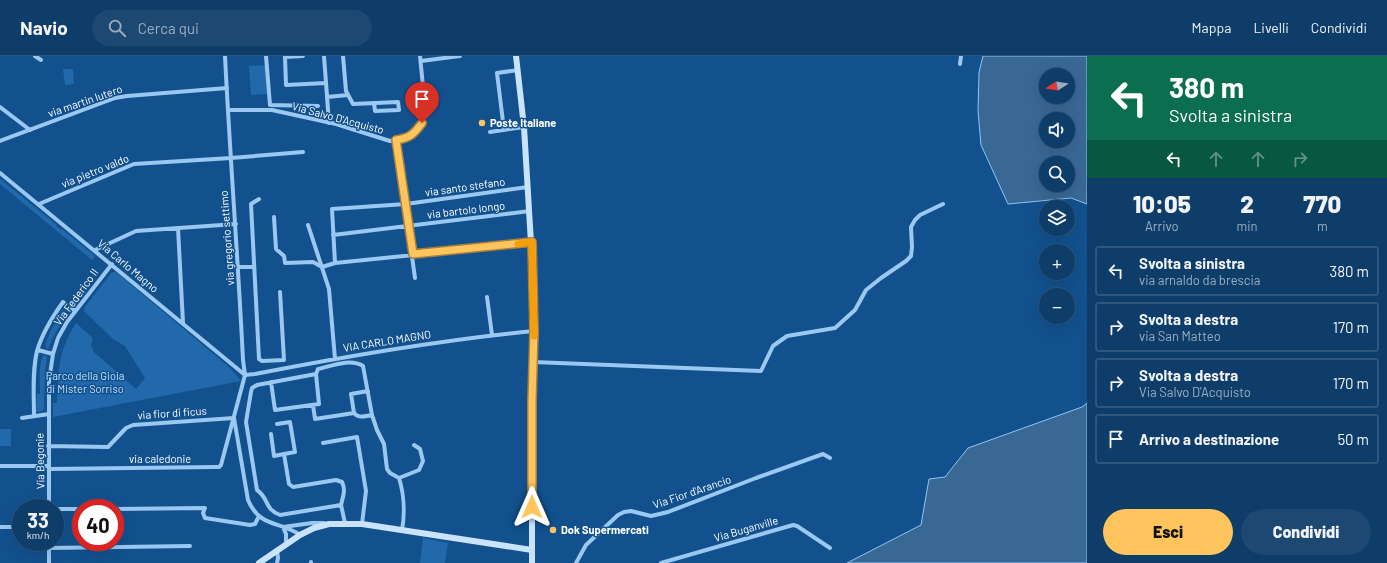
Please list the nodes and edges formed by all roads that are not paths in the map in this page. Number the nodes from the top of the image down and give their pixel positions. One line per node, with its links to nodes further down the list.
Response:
1 (35, 56): 11 (street)
2 (225, 56): 15 (street, via gregorio settimo)
3 (266, 56): 19 (street)
4 (303, 56): 14 (street)
5 (324, 56): 14 (street)
6 (343, 56): 16 (street)
7 (460, 56): 10 (street, Via Salvo D'Acquisto)
8 (516, 56): 13 (street)
9 (961, 56): 12 (street)
10 (420, 58): 27 (street, Via Salvo D'Acquisto)
11 (41, 60)
12 (960, 64)
13 (518, 70): 23 (street); 25 (street)
14 (326, 83): 17 (street)
15 (227, 88): 21 (street, via gregorio settimo); 24 (street, via martin lutero)
16 (348, 95): 17 (street); 18 (street)
17 (327, 97): 22 (street)
18 (374, 103): 18 (street)
19 (318, 106)
20 (0, 107): 24 (street)
21 (228, 110): 22 (street, Via Salvo D'Acquisto); 30 (street, via gregorio settimo)
22 (329, 123): 27 (street, Via Salvo D'Acquisto)
23 (524, 127): 25 (street); 32 (street)
24 (30, 130): 28 (street, via martin lutero)
25 (504, 130): 26 (street)
26 (490, 132)
27 (396, 140): 35 (street)
28 (0, 141)
29 (304, 152): 30 (street, via pietro valdo)
30 (231, 158): 34 (street, via pietro valdo); 39 (street, via gregorio settimo)
31 (0, 173): 34 (street, Via Carlo Magno)
32 (528, 188): 35 (street, via santo stefano); 37 (street)
33 (259, 199): 49 (street)
34 (39, 204): 45 (street, Via Carlo Magno)
35 (406, 204): 41 (street); 43 (street, via santo stefano)
36 (943, 204): 64 (street)
37 (530, 211): 41 (street, via bartolo longo); 44 (street)
38 (274, 217): 51 (street)
39 (236, 224): 42 (street); 50 (street, via gregorio settimo)
40 (308, 225): 51 (street)
41 (409, 227): 43 (street, via bartolo longo); 46 (street)
42 (178, 228): 45 (street); 56 (street)
43 (333, 235): 47 (street)
44 (532, 242): 46 (street); 57 (street)
45 (95, 250): 48 (street, Via Carlo Magno)
46 (413, 254): 47 (street); 52 (street)
47 (335, 263): 51 (street)
48 (112, 264): 55 (street, Via Federico II); 56 (street, Via Carlo Magno)
49 (254, 266): 50 (street); 63 (street)
50 (239, 267): 69 (street, via gregorio settimo)
51 (322, 268): 62 (street)
52 (415, 278)
53 (280, 292): 63 (street)
54 (487, 297): 58 (street)
55 (75, 311): 59 (street); 60 (street, Via Federico II)
56 (183, 323): 69 (street, Via Carlo Magno)
57 (534, 331): 58 (street, VIA CARLO MAGNO); 64 (street)
58 (492, 335): 61 (street, VIA CARLO MAGNO)
59 (38, 350): 60 (street); 77 (street)
60 (53, 354): 75 (street, Via Federico II)
61 (345, 357): 62 (street, VIA CARLO MAGNO); 65 (street)
62 (335, 359): 66 (street, VIA CARLO MAGNO)
63 (284, 360): 66 (street)
64 (533, 362): 107 (street)
65 (347, 363): 68 (street); 72 (street)
66 (285, 368): 67 (street, VIA CARLO MAGNO)
67 (276, 370): 69 (street, VIA CARLO MAGNO); 70 (street)
68 (316, 374): 70 (street); 73 (street)
69 (245, 375): 79 (street, via gregorio settimo)
70 (278, 381): 71 (street)
71 (271, 382): 73 (street); 91 (street)
72 (368, 391): 74 (street); 76 (street)
73 (313, 405): 74 (street)
74 (354, 413): 76 (street)
75 (49, 414): 77 (street); 84 (street, Via Begonie)
76 (372, 415): 89 (street)
77 (34, 416): 78 (street)
78 (22, 418)
79 (234, 418): 84 (street, via fior di ficus); 88 (street, via caledonie); 93 (street)
80 (277, 424): 85 (street)
81 (271, 434): 85 (street)
82 (323, 443): 96 (street)
83 (414, 445): 89 (street)
84 (48, 446): 88 (street, Via Begonie)
85 (284, 454): 91 (street)
86 (830, 458): 113 (street, Via Fior d'Arancio)
87 (0, 466): 88 (street)
88 (49, 467): 90 (street, Via Begonie)
89 (399, 478): 100 (street)
90 (49, 499)
91 (342, 505): 94 (street)
92 (124, 509): 93 (street)
93 (259, 516): 99 (street)
94 (345, 523): 95 (street); 96 (street)
95 (329, 524): 99 (street); 101 (street)
96 (362, 524): 100 (street)
97 (0, 528): 98 (street)
98 (12, 528)
99 (283, 528): 101 (street); 102 (street)
100 (402, 530): 107 (street)
101 (300, 535): 102 (street)
102 (286, 544): 106 (street)
103 (190, 546): 104 (street)
104 (64, 548)
105 (830, 548): 114 (street, Via Buganville)
106 (277, 550): 110 (street); 111 (street)
107 (532, 550): 112 (street)
108 (49, 551): 109 (street)
109 (49, 563)
110 (259, 563)
111 (277, 563)
112 (532, 563)
113 (576, 563)
114 (661, 563)

